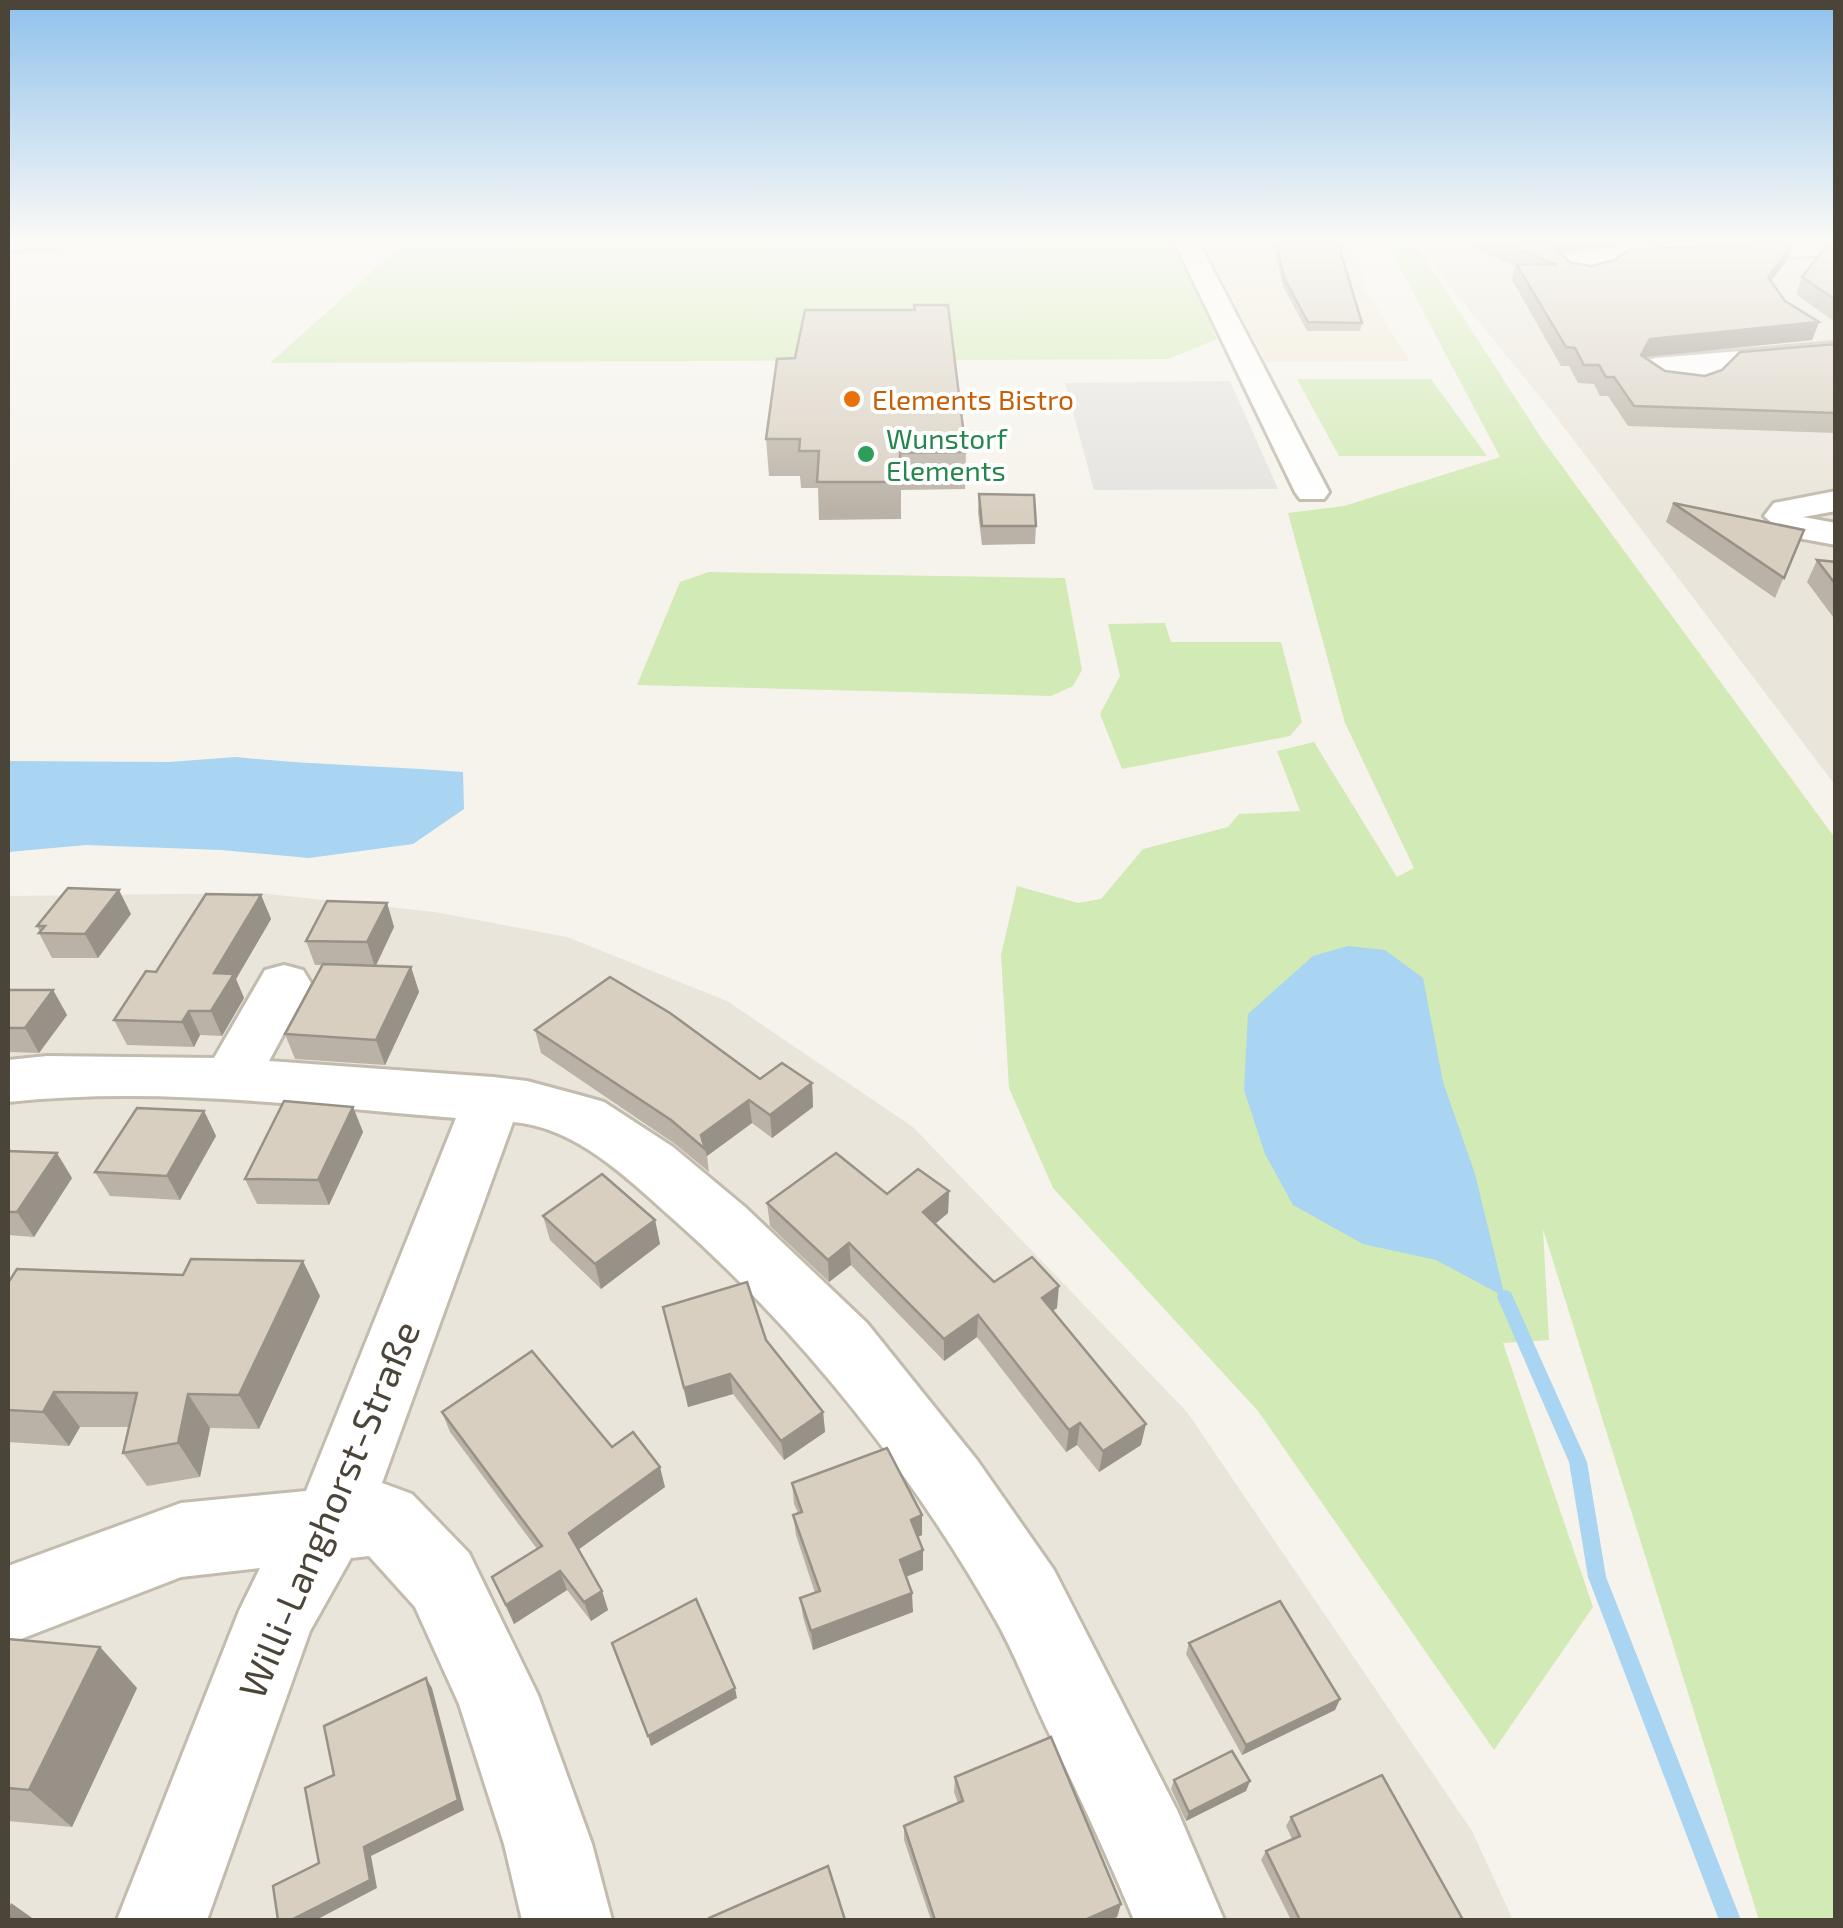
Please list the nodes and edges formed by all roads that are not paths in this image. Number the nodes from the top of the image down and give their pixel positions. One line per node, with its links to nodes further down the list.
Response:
1 (1232, 333): 4 (street)
2 (1836, 351): 3 (street)
3 (1723, 359)
4 (1312, 492)
5 (1836, 500): 6 (street)
6 (1836, 534)
7 (284, 983): 8 (street)
8 (231, 1079): 9 (street); 10 (street)
9 (8, 1081)
10 (493, 1098): 11 (street, Willi-Langhorst-Straße); 15 (street)
11 (330, 1524): 12 (street); 13 (street, Willi-Langhorst-Straße); 14 (street)
12 (11, 1610)
13 (162, 1920)
14 (567, 1920)
15 (1179, 1920)

